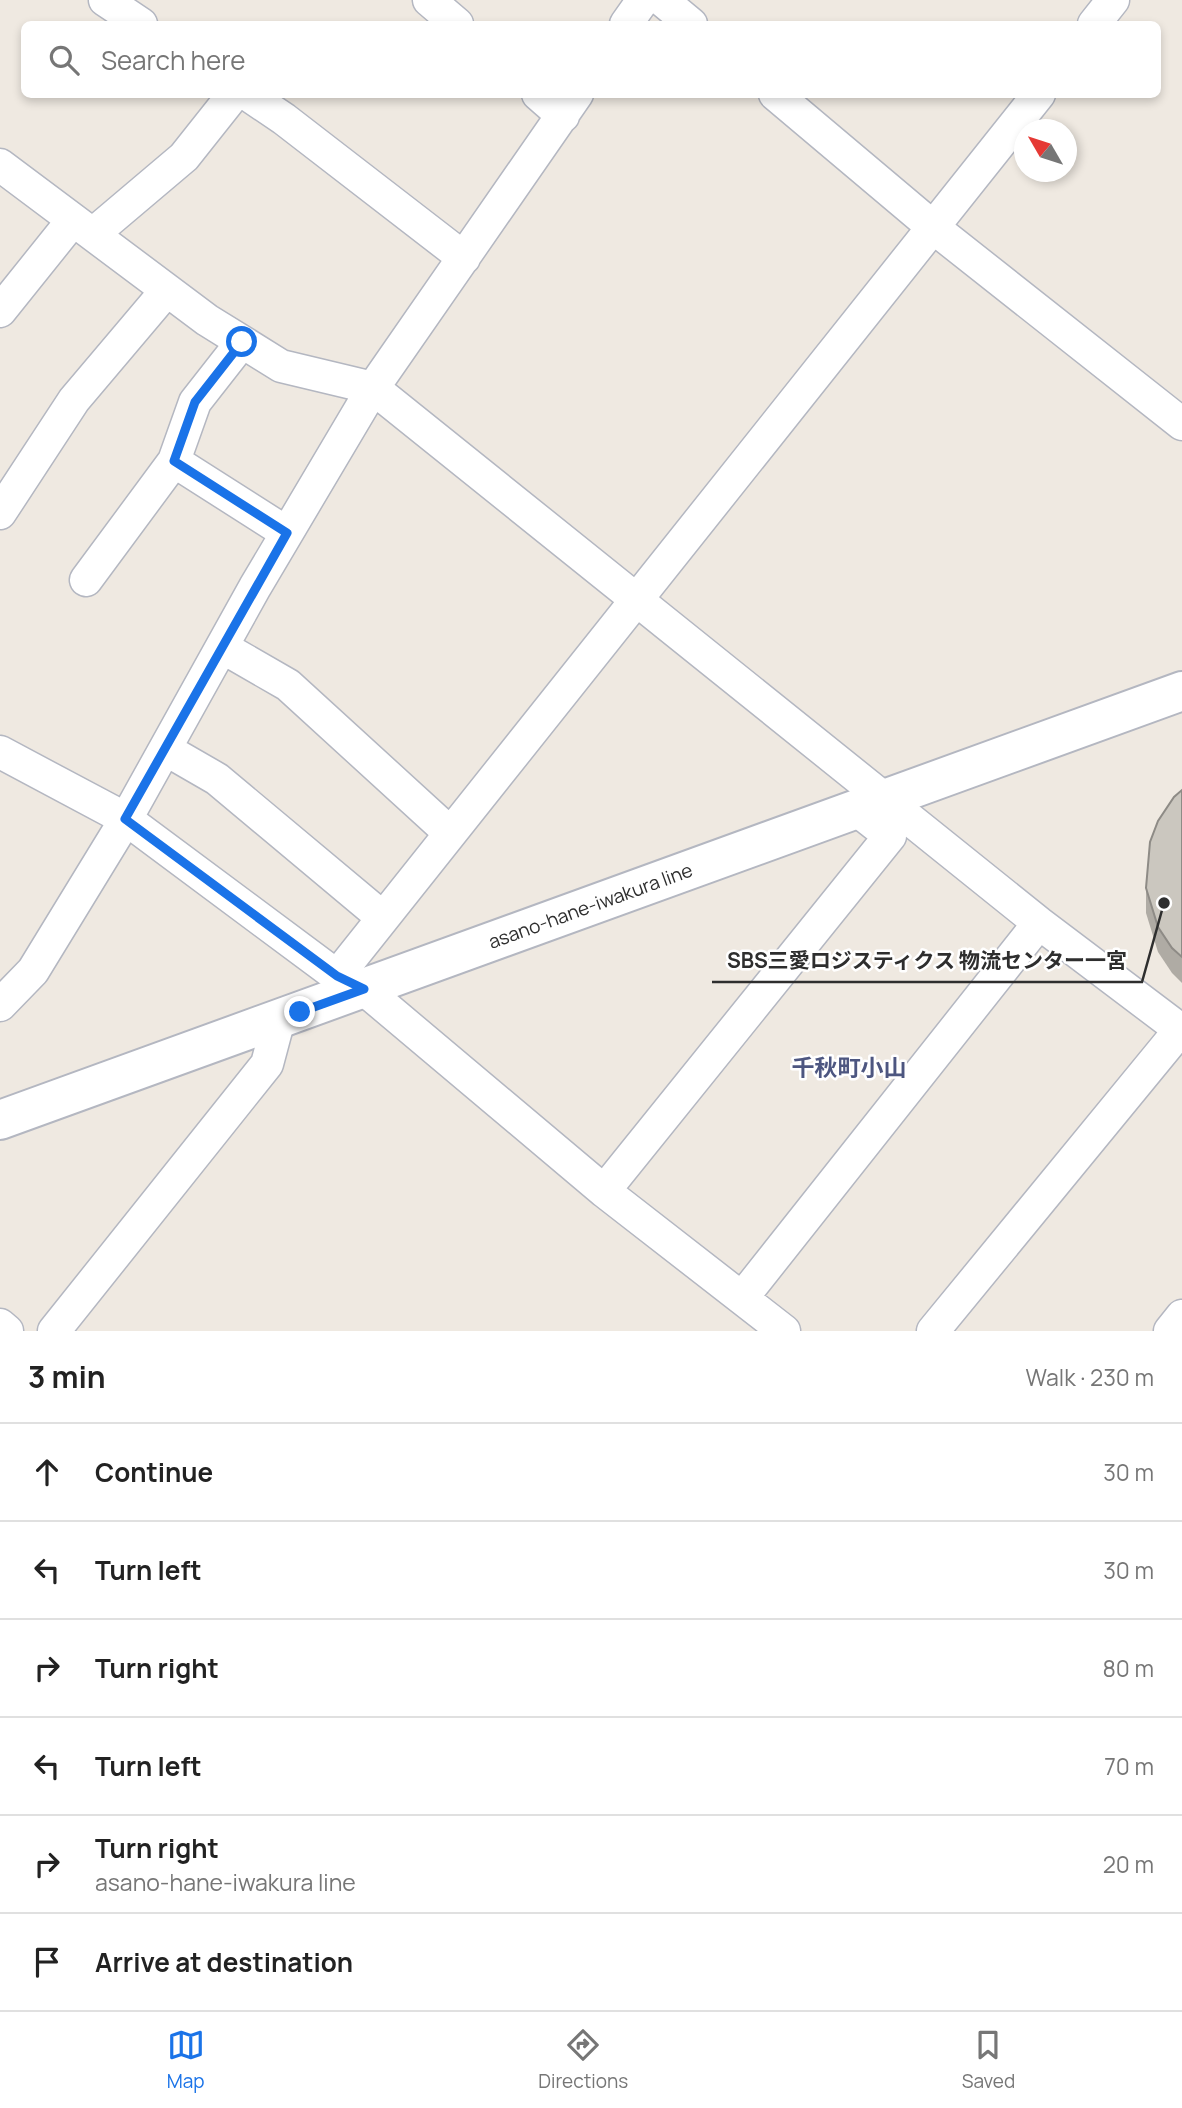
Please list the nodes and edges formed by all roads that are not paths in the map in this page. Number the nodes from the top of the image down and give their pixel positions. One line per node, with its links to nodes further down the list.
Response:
1 (106, 0): 6 (street)
2 (429, 0): 7 (street)
3 (643, 0): 8 (street)
4 (662, 0): 9 (street)
5 (1114, 0): 10 (street)
6 (137, 21)
7 (454, 21)
8 (628, 21)
9 (687, 21)
10 (1096, 21)
11 (231, 98): 18 (street)
12 (253, 98): 20 (street)
13 (550, 98): 16 (street)
14 (780, 98): 19 (street)
15 (1036, 98): 19 (street)
16 (570, 105): 20 (street)
17 (0, 165): 18 (street)
18 (83, 227): 21 (street); 22 (street)
19 (934, 228): 25 (street); 30 (street)
20 (464, 258): 24 (street)
21 (167, 290): 23 (street); 27 (street)
22 (0, 311)
23 (242, 342): 24 (street); 26 (street)
24 (373, 388): 28 (street); 30 (street)
25 (1182, 425)
26 (174, 461): 28 (street); 29 (street)
27 (0, 513)
28 (287, 533): 31 (street)
29 (86, 580)
30 (635, 598): 35 (street); 37 (street)
31 (222, 648): 33 (street); 37 (street)
32 (1182, 691): 35 (main road, asano-hane-iwakura line)
33 (165, 749): 36 (street); 38 (street)
34 (0, 752): 36 (street)
35 (871, 805): 39 (street); 40 (main road, asano-hane-iwakura line); 45 (street)
36 (125, 819): 40 (street); 41 (street)
37 (450, 833): 38 (street)
38 (382, 917): 40 (street)
39 (1039, 923): 43 (street); 46 (street)
40 (351, 982): 42 (main road, asano-hane-iwakura line); 45 (street)
41 (0, 1005)
42 (279, 1019): 44 (main road, asano-hane-iwakura line); 50 (street)
43 (1181, 1030): 52 (street)
44 (0, 1121)
45 (604, 1191): 46 (street)
46 (742, 1298): 51 (street)
47 (1182, 1316): 53 (street)
48 (0, 1325): 49 (street)
49 (8, 1331)
50 (54, 1331)
51 (784, 1331)
52 (933, 1331)
53 (1170, 1331)

